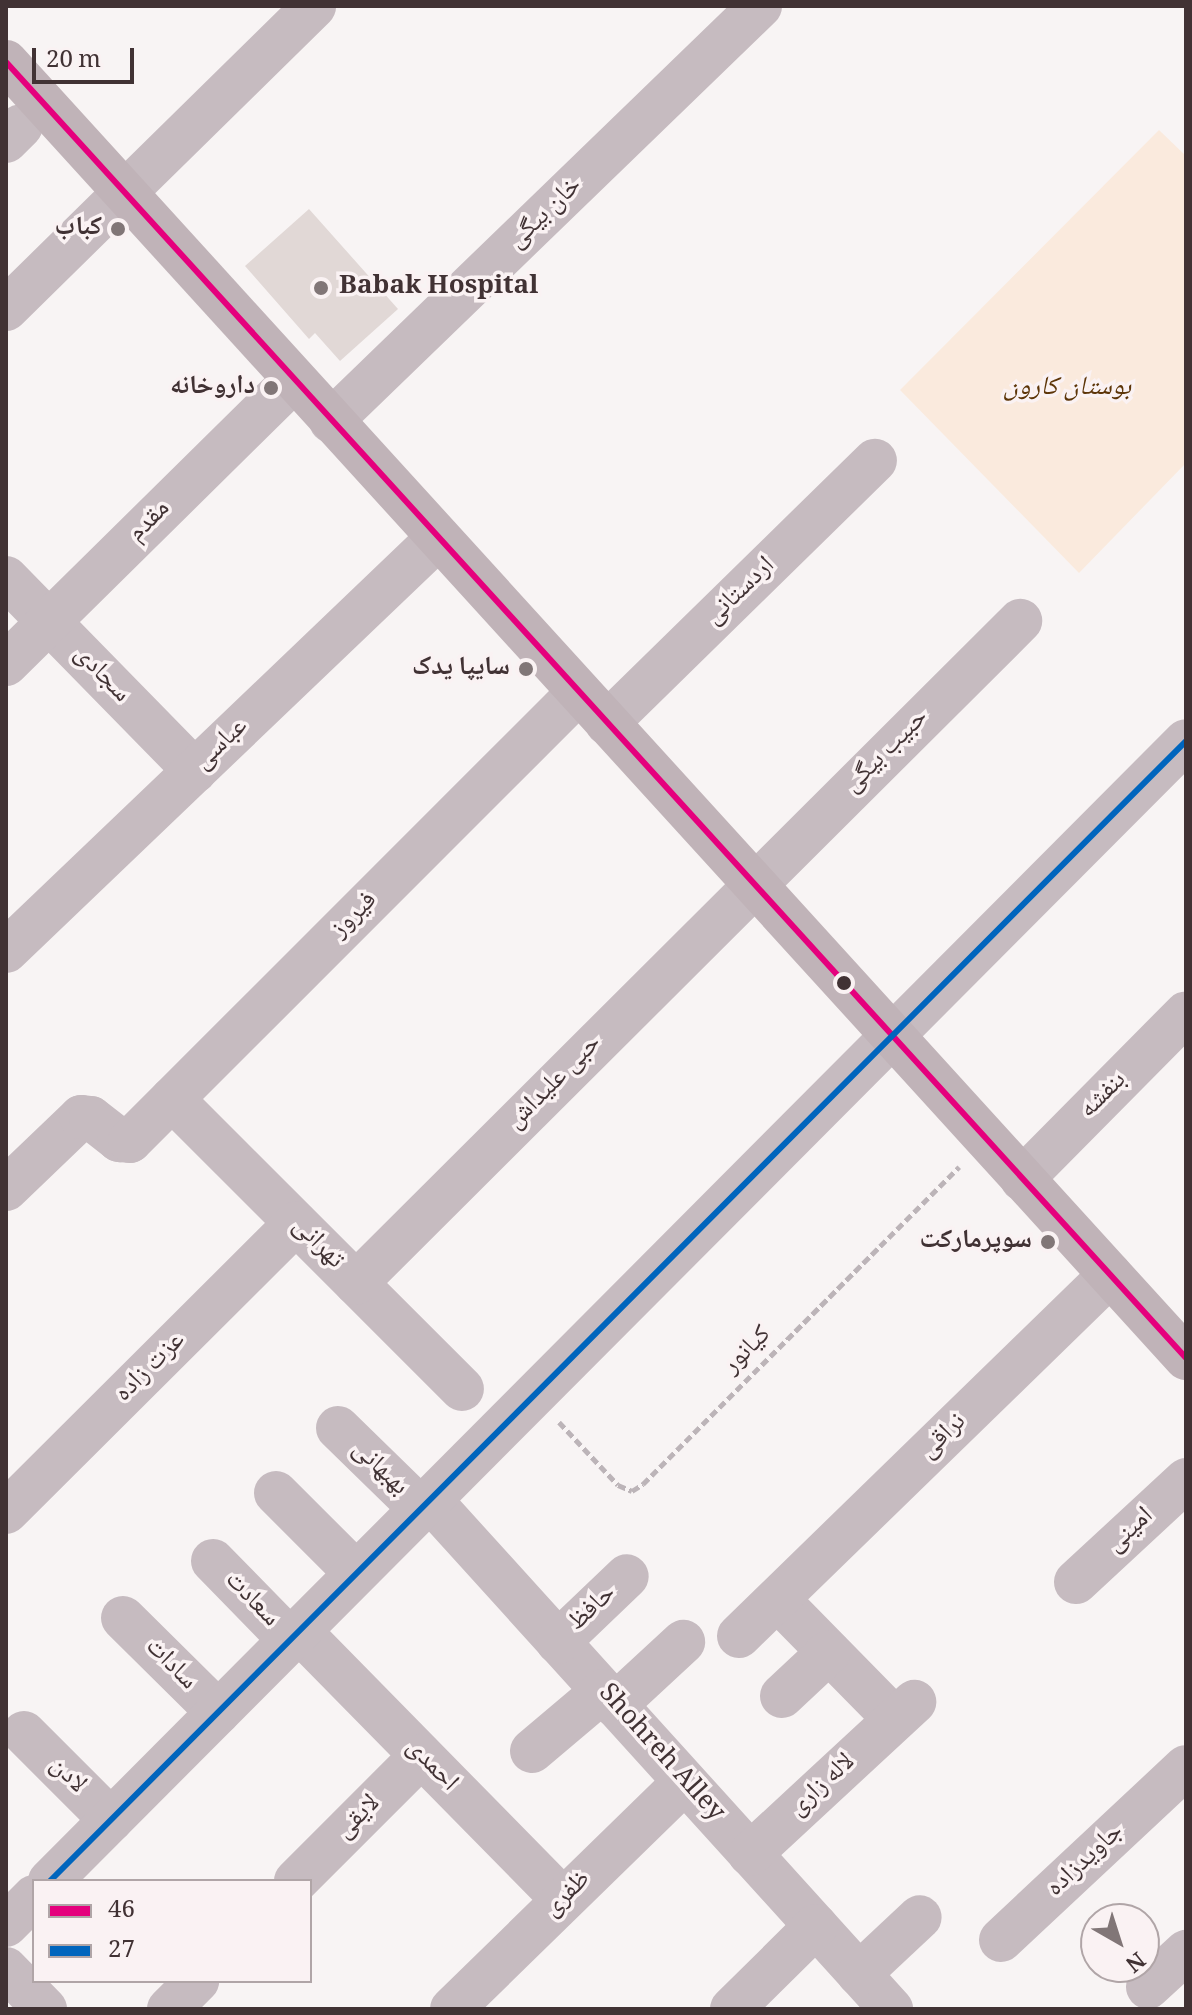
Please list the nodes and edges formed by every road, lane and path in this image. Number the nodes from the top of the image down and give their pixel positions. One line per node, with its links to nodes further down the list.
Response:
1 (314, 6): 4 (street)
2 (756, 7): 7 (street, خان بیگی)
3 (6, 62): 4 (main road)
4 (124, 193): 5 (street); 6 (main road)
5 (6, 309)
6 (294, 380): 7 (main road); 12 (street, مقدم)
7 (331, 421): 9 (main road)
8 (875, 461): 14 (street, اردستانی)
9 (438, 538): 14 (main road); 16 (street, عباسی)
10 (6, 578): 12 (street, سجادی)
11 (1020, 621): 17 (street, حبیب بیگی)
12 (49, 622): 13 (street, مقدم); 16 (street, سجادی)
13 (6, 664)
14 (593, 708): 17 (main road); 21 (street, فیروز)
15 (1186, 741): 20 (street)
16 (195, 771): 18 (street, عباسی)
17 (754, 884): 20 (main road); 27 (street, حبی علیداش)
18 (6, 951)
19 (1186, 1013): 23 (street, بنفشه)
20 (892, 1036): 22 (main road); 30 (street)
21 (172, 1099): 24 (street, فیروز); 25 (street, تهرانی)
22 (987, 1139): 23 (main road); 30 (path, کیانور)
23 (1022, 1179): 26 (main road)
24 (6, 1189)
25 (296, 1223): 27 (street, تهرانی); 35 (street, عزت زاده)
26 (1110, 1275): 28 (main road); 40 (street, نراقی)
27 (356, 1283): 29 (street, تهرانی)
28 (1186, 1358)
29 (462, 1389)
30 (534, 1395): 34 (street)
31 (338, 1428): 34 (street, بهبهانی)
32 (1186, 1480): 39 (street, امینی)
33 (276, 1493): 37 (street)
34 (425, 1504): 37 (street); 44 (street, Shohreh Alley)
35 (6, 1512)
36 (212, 1561): 42 (street, سعادت)
37 (356, 1573): 42 (street)
38 (627, 1576): 44 (street, حافظ)
39 (1076, 1582)
40 (778, 1600): 43 (street, نراقی); 46 (street, لاله زاری)
41 (123, 1618): 49 (street, سادات)
42 (294, 1636): 49 (street); 52 (street, احمدی)
43 (739, 1636)
44 (558, 1642): 48 (street, Shohreh Alley)
45 (683, 1642): 48 (street)
46 (829, 1652): 47 (street); 56 (street, لاله زاری)
47 (782, 1696)
48 (609, 1698): 51 (street); 53 (street, Shohreh Alley)
49 (218, 1712): 55 (street)
50 (24, 1733): 55 (street, لادن)
51 (532, 1751)
52 (421, 1756): 58 (street, لایقی); 60 (street, احمدی)
53 (685, 1782): 56 (street, Shohreh Alley); 60 (street, ظفری)
54 (1181, 1782): 64 (street, جاویدزاده)
55 (111, 1820): 57 (street)
56 (750, 1854): 63 (street, Shohreh Alley)
57 (52, 1879)
58 (298, 1879)
59 (32, 1899): 62 (street)
60 (563, 1900): 72 (street, ظفری)
61 (920, 1917): 67 (street)
62 (6, 1925)
63 (816, 1926): 67 (street, Shohreh Alley); 73 (street)
64 (1001, 1940)
65 (1186, 1952): 69 (street)
66 (6, 1969): 70 (street)
67 (859, 1974): 74 (street, Shohreh Alley)
68 (195, 1983): 71 (street)
69 (1148, 1987)
70 (45, 2009)
71 (169, 2009)
72 (452, 2009)
73 (732, 2009)
74 (891, 2009)

